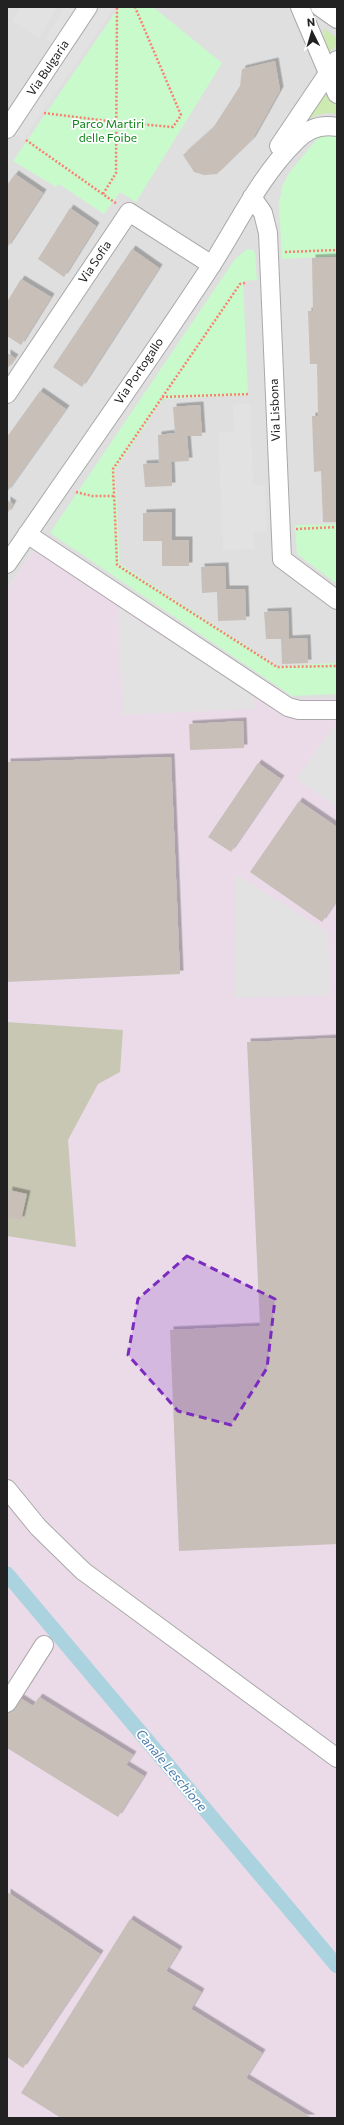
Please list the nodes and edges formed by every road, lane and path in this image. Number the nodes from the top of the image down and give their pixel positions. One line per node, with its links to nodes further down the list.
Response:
1 (88, 7): 12 (street, Via Bulgaria)
2 (117, 7): 10 (path)
3 (135, 7): 10 (path)
4 (300, 7): 7 (street)
5 (320, 7): 6 (street)
6 (337, 19)
7 (333, 67): 8 (street); 14 (street, Via Portogallo)
8 (337, 94)
9 (44, 113): 10 (path)
10 (116, 122): 15 (path)
11 (337, 127): 14 (street, Via Portogallo)
12 (7, 129)
13 (26, 140): 15 (path)
14 (268, 176): 16 (street, Via Portogallo)
15 (103, 194): 17 (path)
16 (252, 197): 20 (street, Via Portogallo); 31 (street, Via Lisbona)
17 (129, 212): 20 (street); 22 (street, Via Sofia)
18 (337, 250): 19 (path)
19 (279, 252)
20 (212, 265): 29 (street, Via Portogallo)
21 (246, 283): 24 (path)
22 (7, 394)
23 (250, 394): 24 (path)
24 (162, 397): 26 (path)
25 (76, 491): 26 (path)
26 (114, 496): 32 (path)
27 (337, 527): 28 (path)
28 (292, 530)
29 (27, 534): 30 (street, Via Portogallo); 33 (street)
30 (7, 564)
31 (337, 600)
32 (337, 666)
33 (337, 710)
34 (7, 1489): 37 (street)
35 (44, 1645): 36 (street)
36 (7, 1703)
37 (337, 1758)

